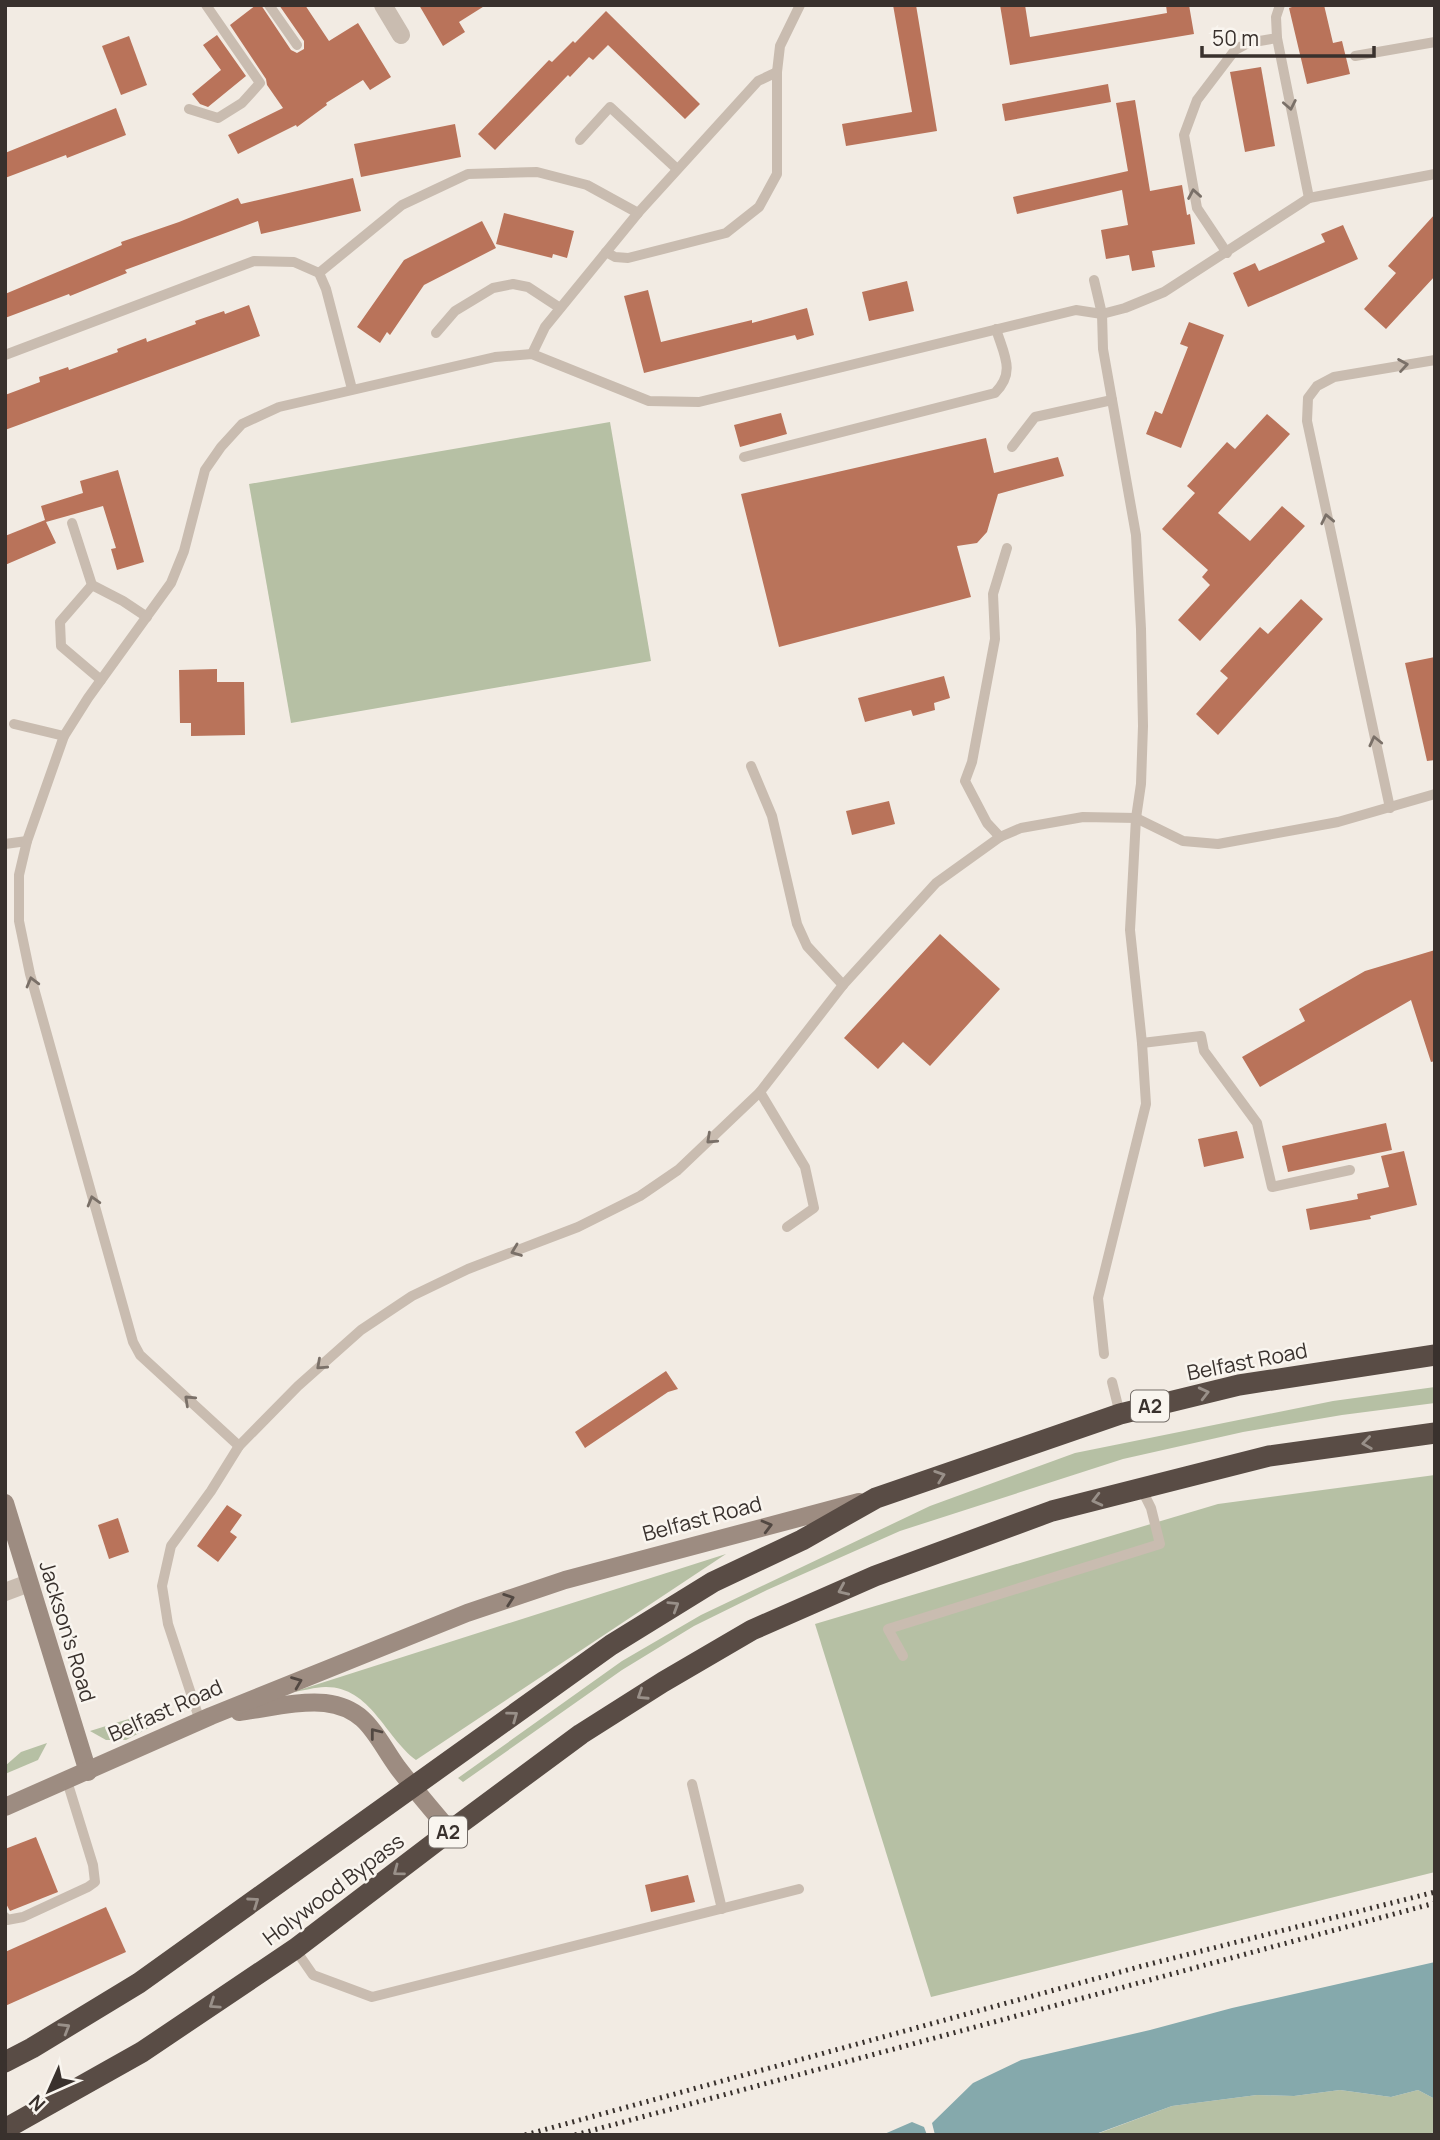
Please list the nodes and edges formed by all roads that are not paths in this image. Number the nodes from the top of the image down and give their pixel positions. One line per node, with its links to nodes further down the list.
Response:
1 (206, 5): 12 (lane)
2 (269, 5): 9 (lane)
3 (383, 5): 6 (street)
4 (800, 5): 11 (lane)
5 (1280, 5): 7 (lane)
6 (401, 35)
7 (1277, 38): 16 (lane, one-way to 16); 19 (lane, one-way to 7)
8 (1435, 42): 10 (lane)
9 (297, 45)
10 (1355, 56)
11 (777, 72): 14 (lane); 18 (lane)
12 (189, 109)
13 (580, 140): 14 (lane)
14 (677, 170): 17 (lane)
15 (1435, 174): 16 (lane)
16 (1309, 198): 19 (lane)
17 (638, 213): 18 (lane); 20 (lane)
18 (606, 252): 22 (lane)
19 (1227, 253): 23 (lane)
20 (319, 273): 27 (lane); 29 (lane)
21 (1094, 280): 23 (lane)
22 (560, 308): 25 (lane); 26 (lane)
23 (1102, 314): 24 (lane); 30 (lane)
24 (996, 329): 26 (lane); 32 (lane)
25 (436, 333)
26 (532, 354): 29 (lane)
27 (5, 355)
28 (1435, 360): 42 (lane, one-way to 28)
29 (352, 390): 36 (lane)
30 (1112, 400): 31 (lane); 43 (lane)
31 (1012, 447)
32 (744, 457)
33 (72, 523): 35 (lane)
34 (1007, 548): 44 (lane)
35 (92, 586): 36 (lane); 37 (lane)
36 (146, 617): 37 (lane)
37 (101, 680): 39 (lane)
38 (14, 724): 39 (lane)
39 (64, 736): 45 (lane)
40 (751, 766): 47 (lane)
41 (1435, 794): 42 (lane)
42 (1390, 808): 43 (lane)
43 (1136, 818): 44 (lane); 48 (lane)
44 (1000, 837): 47 (lane)
45 (27, 841): 46 (lane); 57 (lane, one-way to 45)
46 (5, 844)
47 (843, 985): 49 (lane)
48 (1142, 1043): 50 (lane); 52 (lane)
49 (760, 1092): 51 (lane); 57 (lane, one-way to 57)
50 (1350, 1170)
51 (787, 1227)
52 (1104, 1354)
53 (1435, 1355): 55 (highway, Belfast Road / A2, one-way to 53)
54 (1112, 1382): 55 (lane)
55 (1120, 1414): 59 (highway, Belfast Road / A2, one-way to 55)
56 (1435, 1433): 58 (highway, A2, one-way to 58)
57 (239, 1446): 64 (lane)
58 (1141, 1488): 63 (lane); 70 (highway, Holywood Bypass / A2, one-way to 70)
59 (876, 1498): 64 (main road, Belfast Road, one-way to 59); 68 (highway, Holywood Bypass / A2, one-way to 59)
60 (5, 1503): 61 (main road, Jackson's Road)
61 (29, 1583): 62 (street); 65 (main road, Jackson's Road)
62 (5, 1592)
63 (903, 1656)
64 (205, 1719): 65 (main road, Belfast Road); 68 (main road, one-way to 64)
65 (88, 1772): 66 (main road, Belfast Road)
66 (67, 1781): 69 (main road, Belfast Road); 73 (lane)
67 (692, 1784): 72 (lane)
68 (414, 1788): 70 (main road); 75 (highway, Holywood Bypass / A2, one-way to 68)
69 (5, 1807)
70 (450, 1831): 74 (highway, Holywood Bypass / A2, one-way to 74)
71 (799, 1889): 72 (lane)
72 (722, 1909): 74 (lane)
73 (5, 1917)
74 (295, 1949): 76 (highway, Holywood Bypass / A2, one-way to 76)
75 (5, 2062)
76 (5, 2129)

